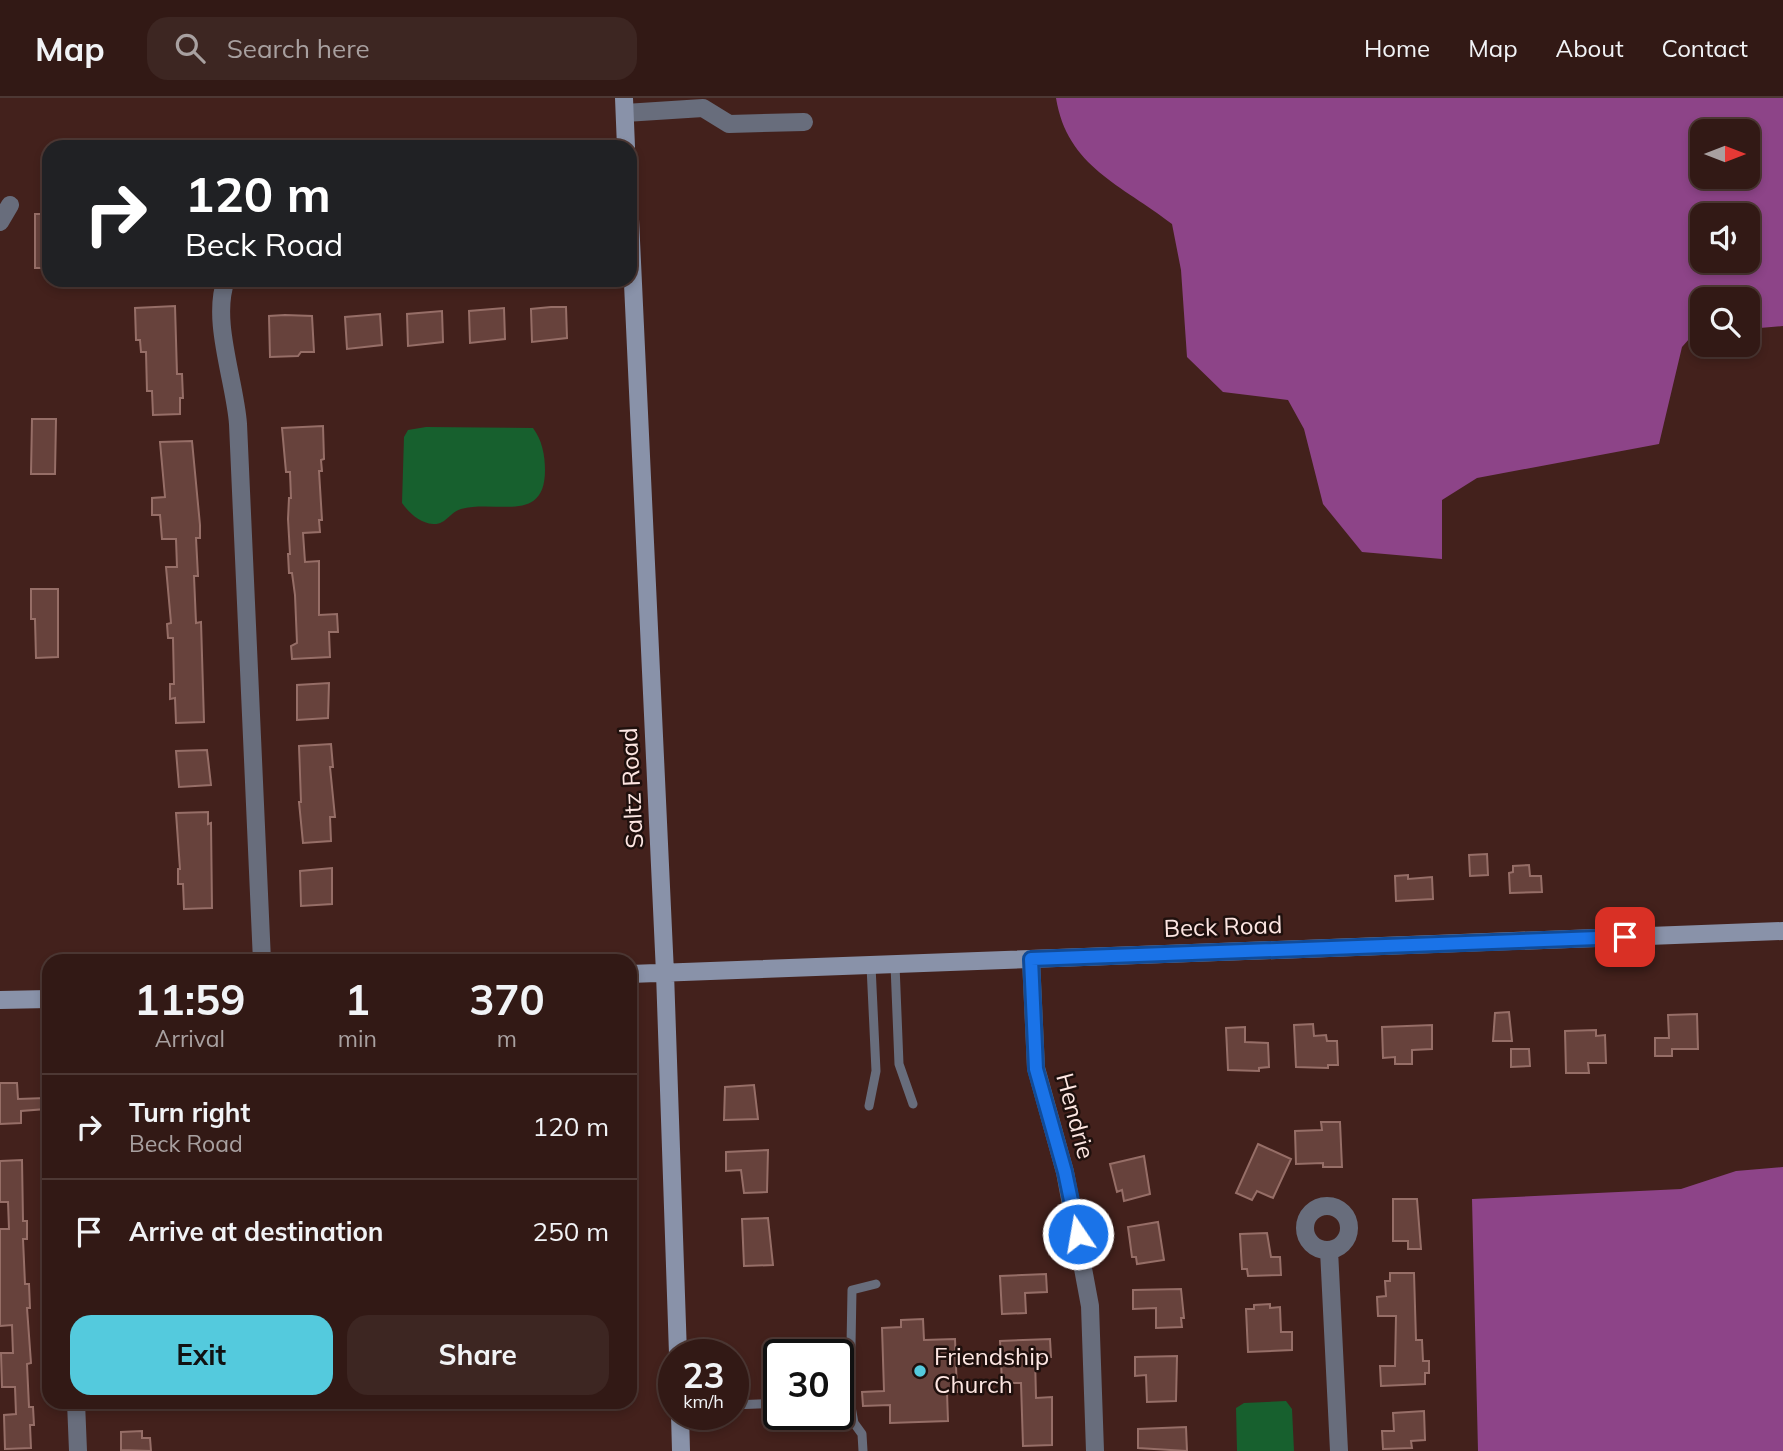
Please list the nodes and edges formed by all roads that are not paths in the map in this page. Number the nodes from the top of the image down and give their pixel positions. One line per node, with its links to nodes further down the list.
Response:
1 (624, 105): 2 (street); 3 (street)
2 (804, 122)
3 (626, 140)
4 (10, 205): 5 (street)
5 (0, 222)
6 (223, 287): 9 (street)
7 (632, 287): 13 (street, Saltz Road)
8 (1783, 931): 10 (street, Beck Road)
9 (262, 954)
10 (1031, 959): 11 (street, Beck Road); 29 (street, Hendrie)
11 (895, 965): 12 (street, Beck Road); 17 (lane)
12 (871, 966): 13 (street, Beck Road); 18 (lane)
13 (665, 973): 14 (street, Beck Road); 21 (street, Saltz Road)
14 (637, 974)
15 (42, 999): 16 (street)
16 (0, 1000)
17 (913, 1104)
18 (869, 1106)
19 (1329, 1250): 30 (street)
20 (876, 1284): 22 (lane)
21 (677, 1339)
22 (851, 1339)
23 (76, 1409): 26 (street)
24 (854, 1423): 28 (lane)
25 (680, 1430): 27 (street)
26 (78, 1451)
27 (681, 1451)
28 (863, 1451)
29 (1095, 1451)
30 (1339, 1451)

